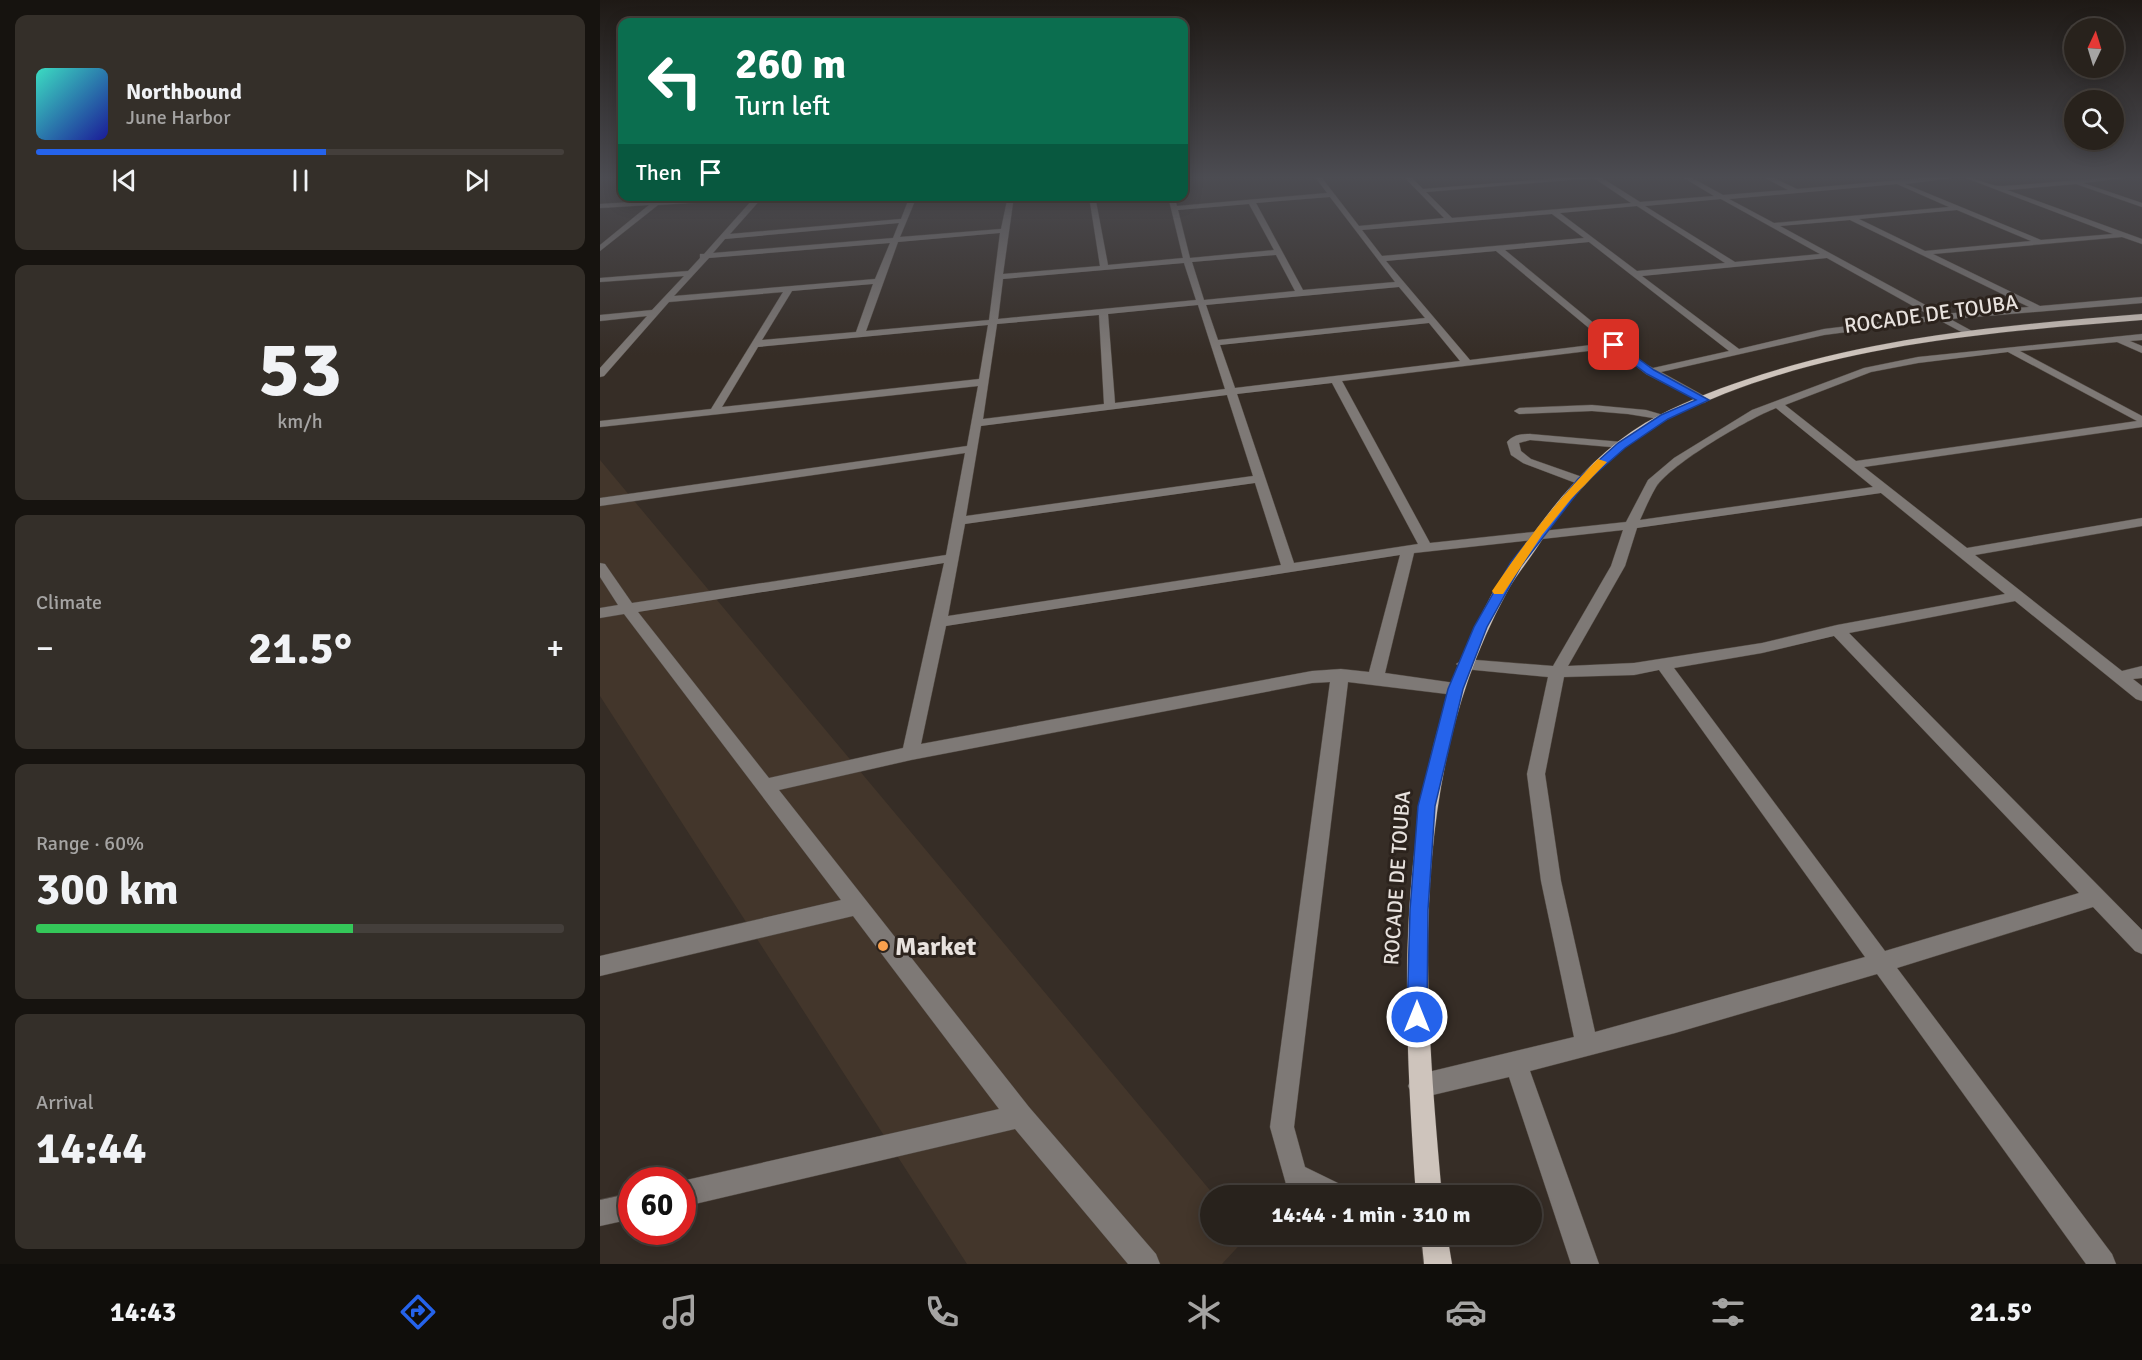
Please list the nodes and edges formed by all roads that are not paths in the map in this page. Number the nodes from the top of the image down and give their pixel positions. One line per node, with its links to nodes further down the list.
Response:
1 (615, 237): 21 (street)
2 (722, 237): 25 (street)
3 (897, 237): 18 (street)
4 (939, 237): 18 (street)
5 (1001, 237): 33 (street)
6 (1099, 237): 30 (street)
7 (1181, 237): 28 (street)
8 (1271, 237): 23 (street)
9 (1364, 237): 27 (street)
10 (1586, 237): 17 (street)
11 (1689, 237): 29 (street)
12 (1793, 237): 26 (street)
13 (1890, 237): 24 (street)
14 (2028, 237): 19 (street)
15 (2099, 237): 19 (street)
16 (2127, 237): 20 (street)
17 (1590, 240): 22 (street); 32 (street)
18 (896, 241): 25 (street); 35 (street)
19 (2040, 242): 24 (street)
20 (2142, 243)
21 (600, 249)
22 (1499, 249): 27 (street); 56 (street)
23 (1279, 252): 28 (street); 38 (street)
24 (1923, 253): 42 (street)
25 (703, 256): 31 (street)
26 (1826, 256): 29 (street); 45 (street)
27 (1380, 259): 36 (street)
28 (1187, 260): 30 (street); 41 (street)
29 (1734, 265): 32 (street)
30 (1104, 267): 33 (street)
31 (688, 273): 34 (street); 39 (street)
32 (1635, 274): 59 (street)
33 (998, 277): 49 (street)
34 (600, 280)
35 (878, 281): 37 (street); 51 (street)
36 (1400, 284): 38 (street); 48 (street)
37 (788, 290): 39 (street); 55 (street)
38 (1300, 292): 41 (street)
39 (664, 300): 44 (street)
40 (2142, 300): 42 (street)
41 (1202, 301): 43 (street); 54 (street)
42 (2038, 308): 45 (street)
43 (1102, 311): 49 (street); 68 (street)
44 (653, 313): 47 (street); 62 (street)
45 (1942, 317): 50 (street); 59 (street)
46 (2142, 317): 50 (main road, ROCADE DE TOUBA)
47 (600, 318)
48 (1431, 320): 54 (street); 60 (street)
49 (993, 322): 51 (street); 64 (street)
50 (1969, 333): 66 (main road, ROCADE DE TOUBA)
51 (860, 334): 55 (street)
52 (2142, 337): 53 (street)
53 (2120, 340): 57 (street); 58 (street)
54 (1214, 342): 65 (street)
55 (755, 344): 70 (street)
56 (1614, 345): 60 (street); 61 (street)
57 (2008, 349): 67 (street); 72 (street)
58 (2142, 350)
59 (1738, 353): 61 (street)
60 (1468, 364): 63 (street)
61 (1650, 372): 66 (street)
62 (600, 374)
63 (1336, 380): 65 (street); 86 (street)
64 (982, 382): 70 (street); 73 (street)
65 (1230, 393): 68 (street); 78 (street)
66 (1704, 400): 71 (main road, ROCADE DE TOUBA)
67 (1777, 404): 77 (street); 84 (street)
68 (1110, 407): 73 (street)
69 (1519, 411): 71 (street)
70 (714, 412): 74 (street)
71 (1665, 417): 75 (main road, ROCADE DE TOUBA)
72 (2142, 422): 77 (street)
73 (976, 423): 76 (street)
74 (600, 424)
75 (1622, 445): 79 (main road, ROCADE DE TOUBA); 79 (street)
76 (972, 449): 81 (street); 82 (street)
77 (1853, 465): 80 (street)
78 (1260, 479): 82 (street); 91 (street)
79 (1581, 481): 85 (main road, ROCADE DE TOUBA)
80 (1883, 489): 84 (street); 88 (street)
81 (600, 502)
82 (957, 521): 89 (street)
83 (2142, 522): 88 (street)
84 (1631, 525): 85 (street); 99 (street)
85 (1538, 533): 86 (street); 97 (main road, ROCADE DE TOUBA)
86 (1426, 547): 87 (street)
87 (1407, 550): 91 (street); 102 (street)
88 (1964, 553): 92 (street)
89 (950, 558): 93 (street); 95 (street)
90 (600, 567): 93 (street)
91 (1289, 567): 95 (street)
92 (2017, 596): 96 (street); 103 (street)
93 (628, 609): 94 (street); 107 (street)
94 (600, 613)
95 (940, 622): 106 (street)
96 (1837, 630): 98 (street); 108 (street)
97 (1464, 664): 99 (street); 104 (main road, ROCADE DE TOUBA)
98 (1663, 666): 99 (street); 111 (street)
99 (1557, 672): 113 (street)
100 (2142, 672): 103 (street)
101 (1341, 675): 102 (street); 106 (street); 117 (street)
102 (1376, 677): 104 (street)
103 (2120, 677): 105 (street)
104 (1455, 689): 115 (main road, ROCADE DE TOUBA)
105 (2142, 695)
106 (911, 753): 107 (street)
107 (765, 786): 109 (street)
108 (2096, 897): 110 (street); 111 (street)
109 (858, 906): 112 (street); 116 (street)
110 (2142, 945)
111 (1882, 963): 113 (street); 126 (street)
112 (600, 966)
113 (1587, 1045): 114 (street)
114 (1516, 1064): 115 (street); 125 (street)
115 (1420, 1086): 118 (main road, ROCADE DE TOUBA)
116 (1020, 1116): 119 (street); 123 (street)
117 (1315, 1185)
118 (1428, 1185)
119 (696, 1191)
120 (618, 1209): 121 (street)
121 (600, 1213)
122 (1435, 1245): 124 (main road)
123 (1146, 1264)
124 (1438, 1264)
125 (1585, 1264)
126 (2102, 1264)

